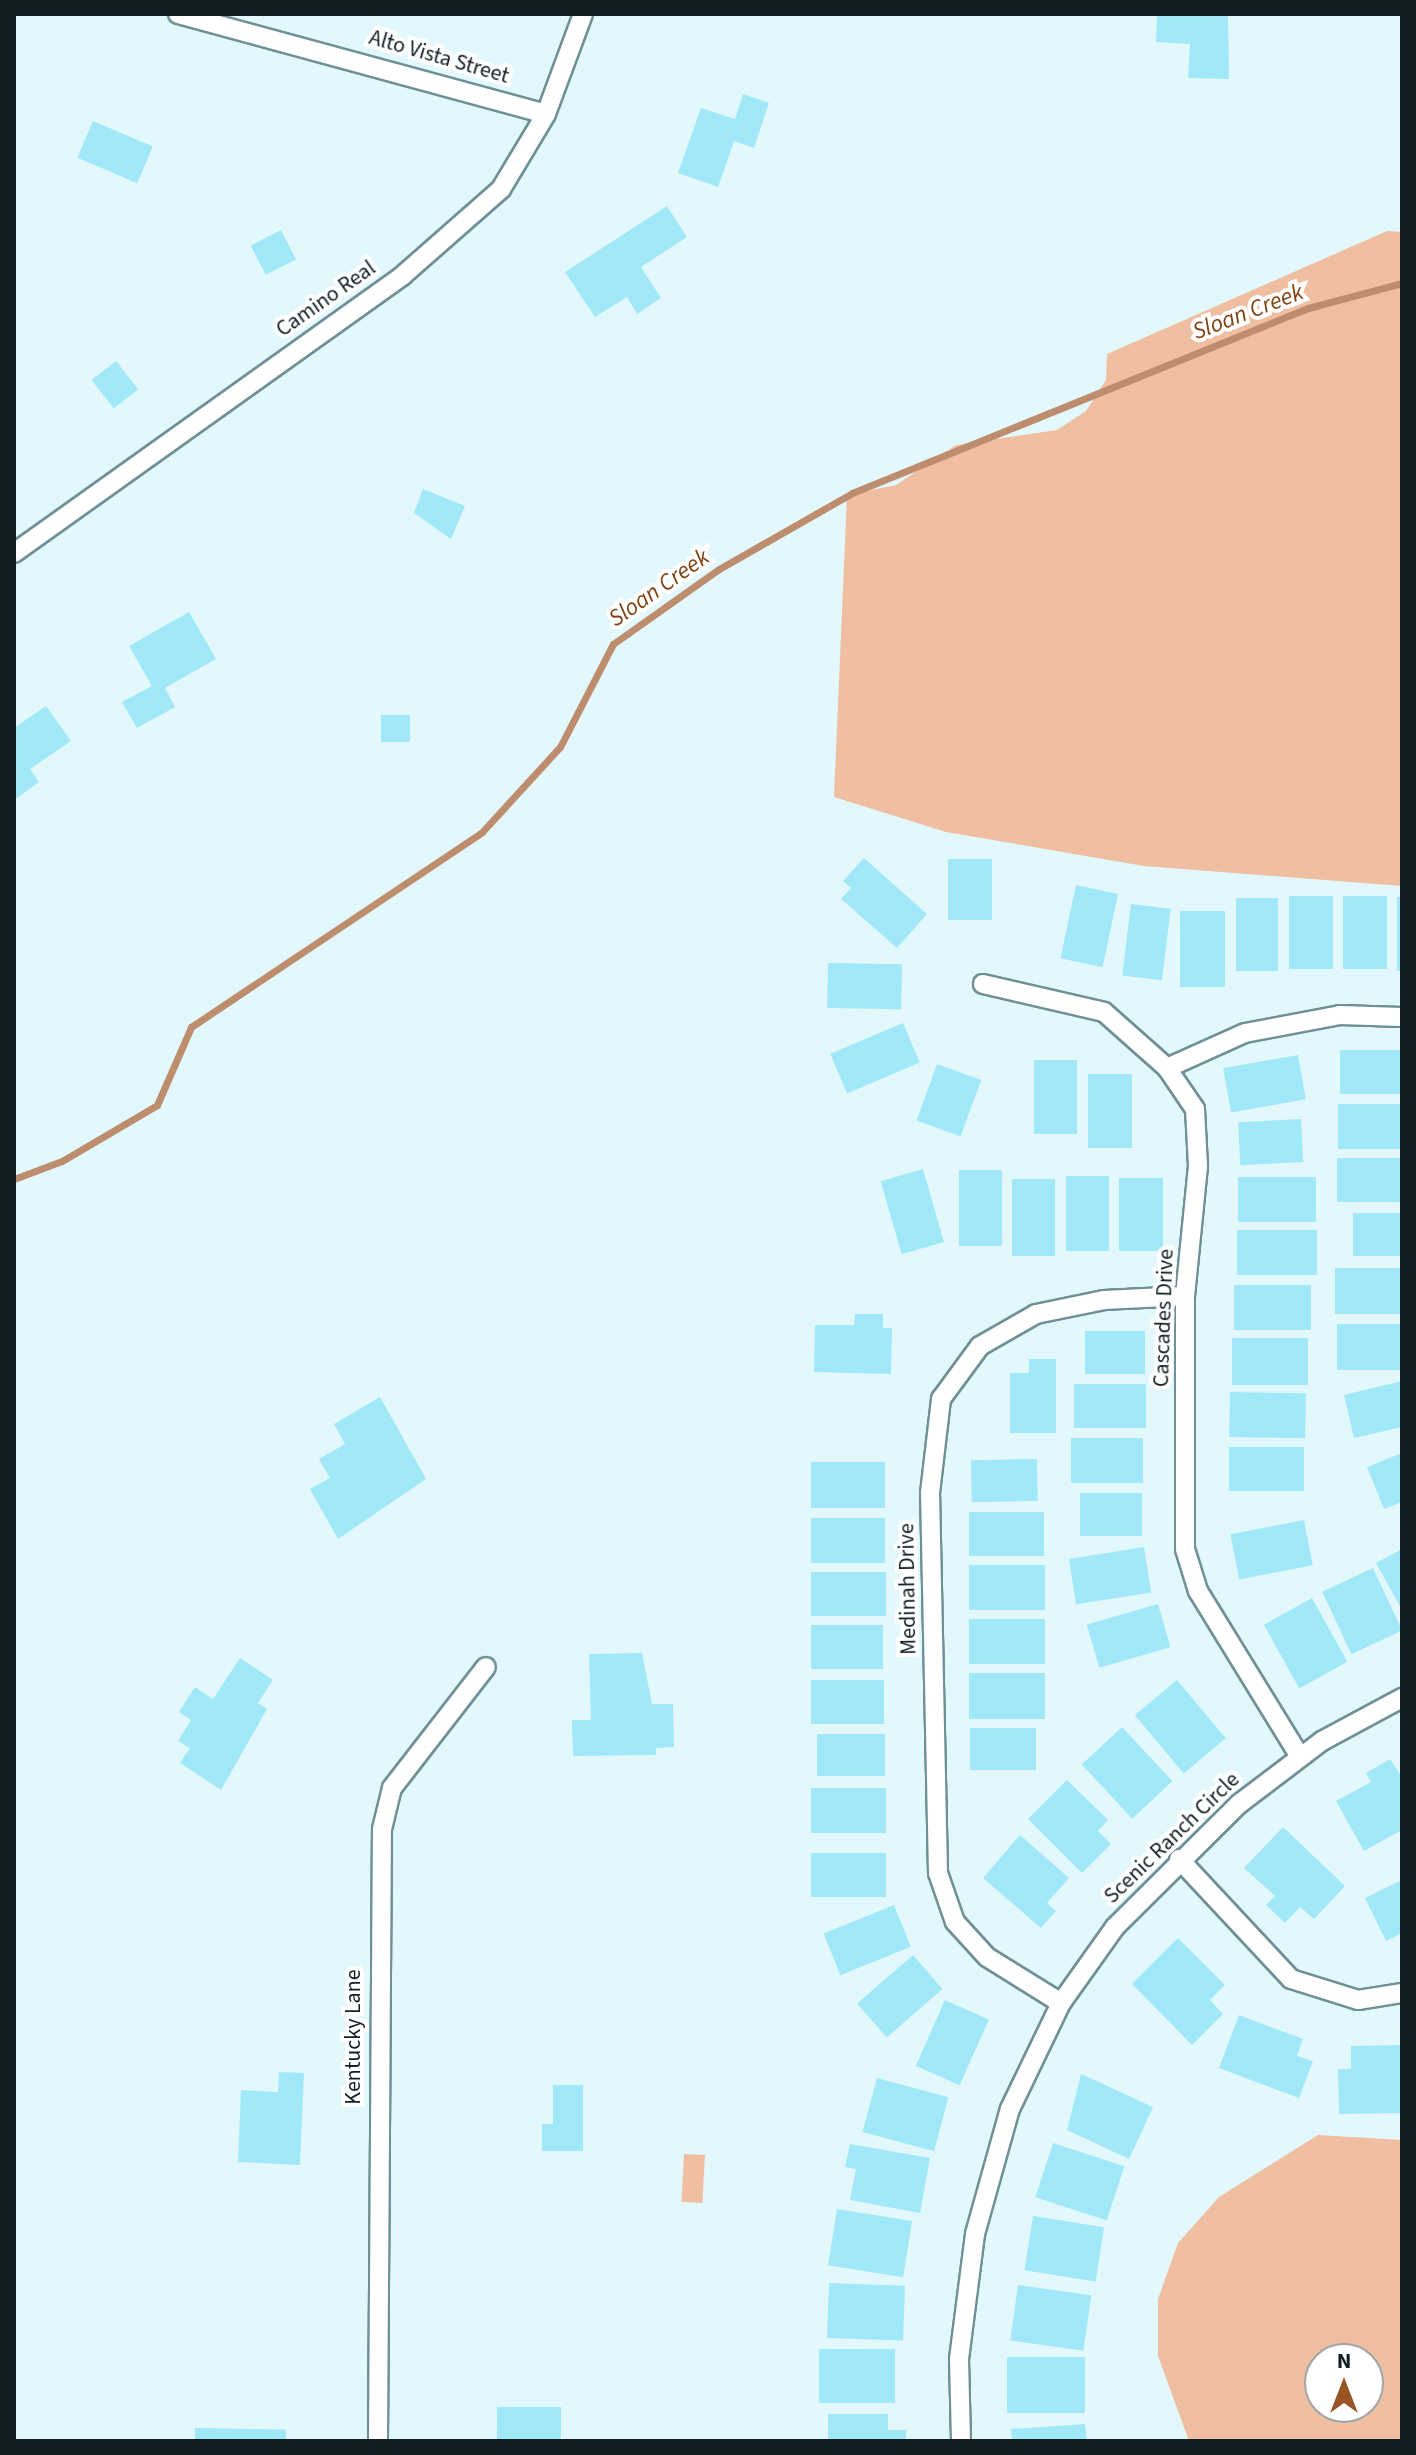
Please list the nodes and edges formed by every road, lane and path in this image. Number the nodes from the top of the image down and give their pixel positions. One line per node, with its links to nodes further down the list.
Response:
1 (178, 14): 3 (street, Alto Vista Street)
2 (583, 14): 3 (street, Camino Real)
3 (546, 114): 4 (street, Camino Real)
4 (14, 553)
5 (983, 984): 7 (street, Cascades Drive)
6 (1402, 1017): 7 (street)
7 (1167, 1068): 8 (street, Cascades Drive)
8 (1185, 1296): 11 (street, Cascades Drive); 14 (street, Medinah Drive)
9 (486, 1667): 15 (street, Kentucky Lane)
10 (1402, 1698): 11 (street, Scenic Ranch Circle)
11 (1300, 1757): 12 (street, Scenic Ranch Circle)
12 (1179, 1859): 13 (street); 14 (street, Scenic Ranch Circle)
13 (1402, 1993)
14 (1061, 2003): 16 (street, Scenic Ranch Circle)
15 (378, 2441)
16 (961, 2441)

